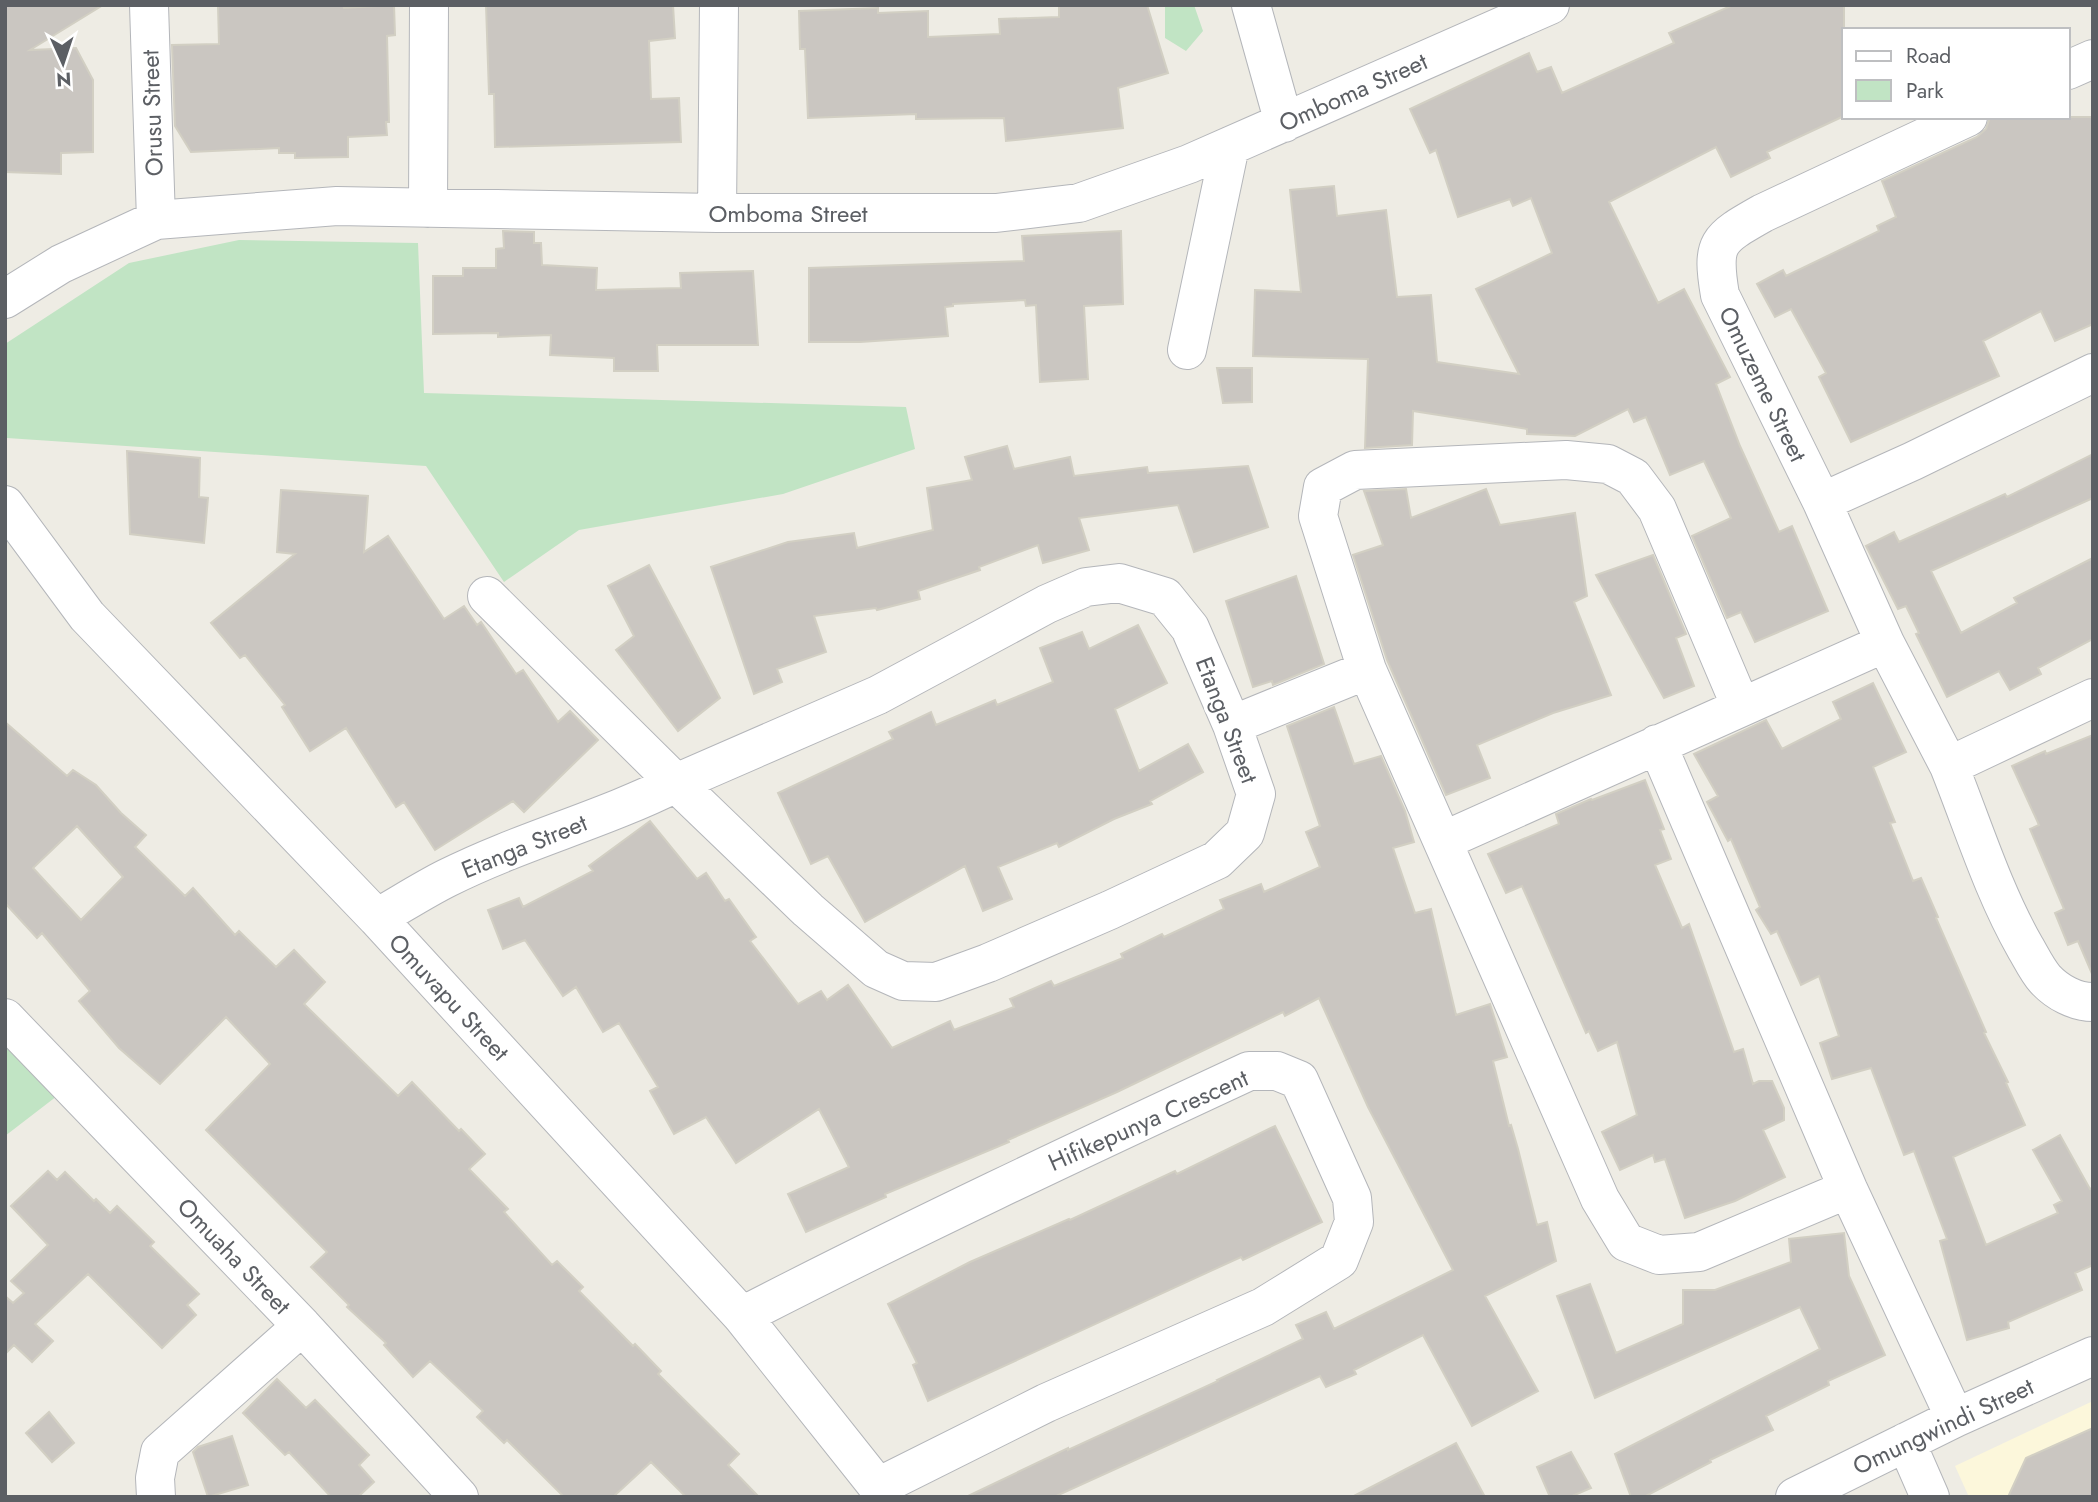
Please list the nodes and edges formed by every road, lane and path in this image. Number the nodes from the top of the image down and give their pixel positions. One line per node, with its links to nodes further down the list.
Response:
1 (149, 5): 13 (street, Orusu Street)
2 (429, 5): 11 (street)
3 (719, 5): 12 (street)
4 (1251, 5): 9 (street)
5 (1550, 5): 9 (street, Omboma Street)
6 (2093, 59): 7 (street)
7 (2070, 69)
8 (1964, 119): 17 (street, Omuzeme Street)
9 (1284, 122): 10 (street, Omboma Street)
10 (1230, 146): 12 (street, Omboma Street); 15 (street)
11 (428, 208): 12 (street, Omboma Street); 13 (street, Omboma Street)
12 (717, 213)
13 (156, 220): 14 (street, Omboma Street)
14 (5, 299)
15 (1187, 350)
16 (2093, 373): 17 (street)
17 (1822, 502): 20 (street)
18 (5, 505): 29 (street, Omuvapu Street)
19 (487, 596): 27 (street)
20 (1885, 643): 23 (street); 26 (street)
21 (1367, 670): 23 (street); 24 (street); 28 (street)
22 (2093, 698): 26 (street)
23 (1741, 707): 25 (street)
24 (1232, 725): 27 (street, Etanga Street); 27 (street, Etanga Street)
25 (1657, 744): 28 (street); 32 (street)
26 (1949, 766): 30 (street)
27 (676, 783): 29 (street, Etanga Street)
28 (1443, 841): 32 (street)
29 (377, 918): 33 (street, Omuvapu Street)
30 (2093, 1002)
31 (5, 1018): 34 (street, Omuaha Street)
32 (1847, 1189): 36 (street)
33 (742, 1316): 38 (street, Omuvapu Street); 38 (street, Hifikepunya Crescent)
34 (302, 1326): 39 (street); 40 (street, Omuaha Street)
35 (2093, 1356): 36 (street, Omungwindi Street)
36 (1955, 1418): 37 (street, Omungwindi Street)
37 (1906, 1442): 41 (street, Omungwindi Street); 42 (street)
38 (880, 1492)
39 (156, 1497)
40 (459, 1497)
41 (1795, 1497)
42 (1930, 1497)

